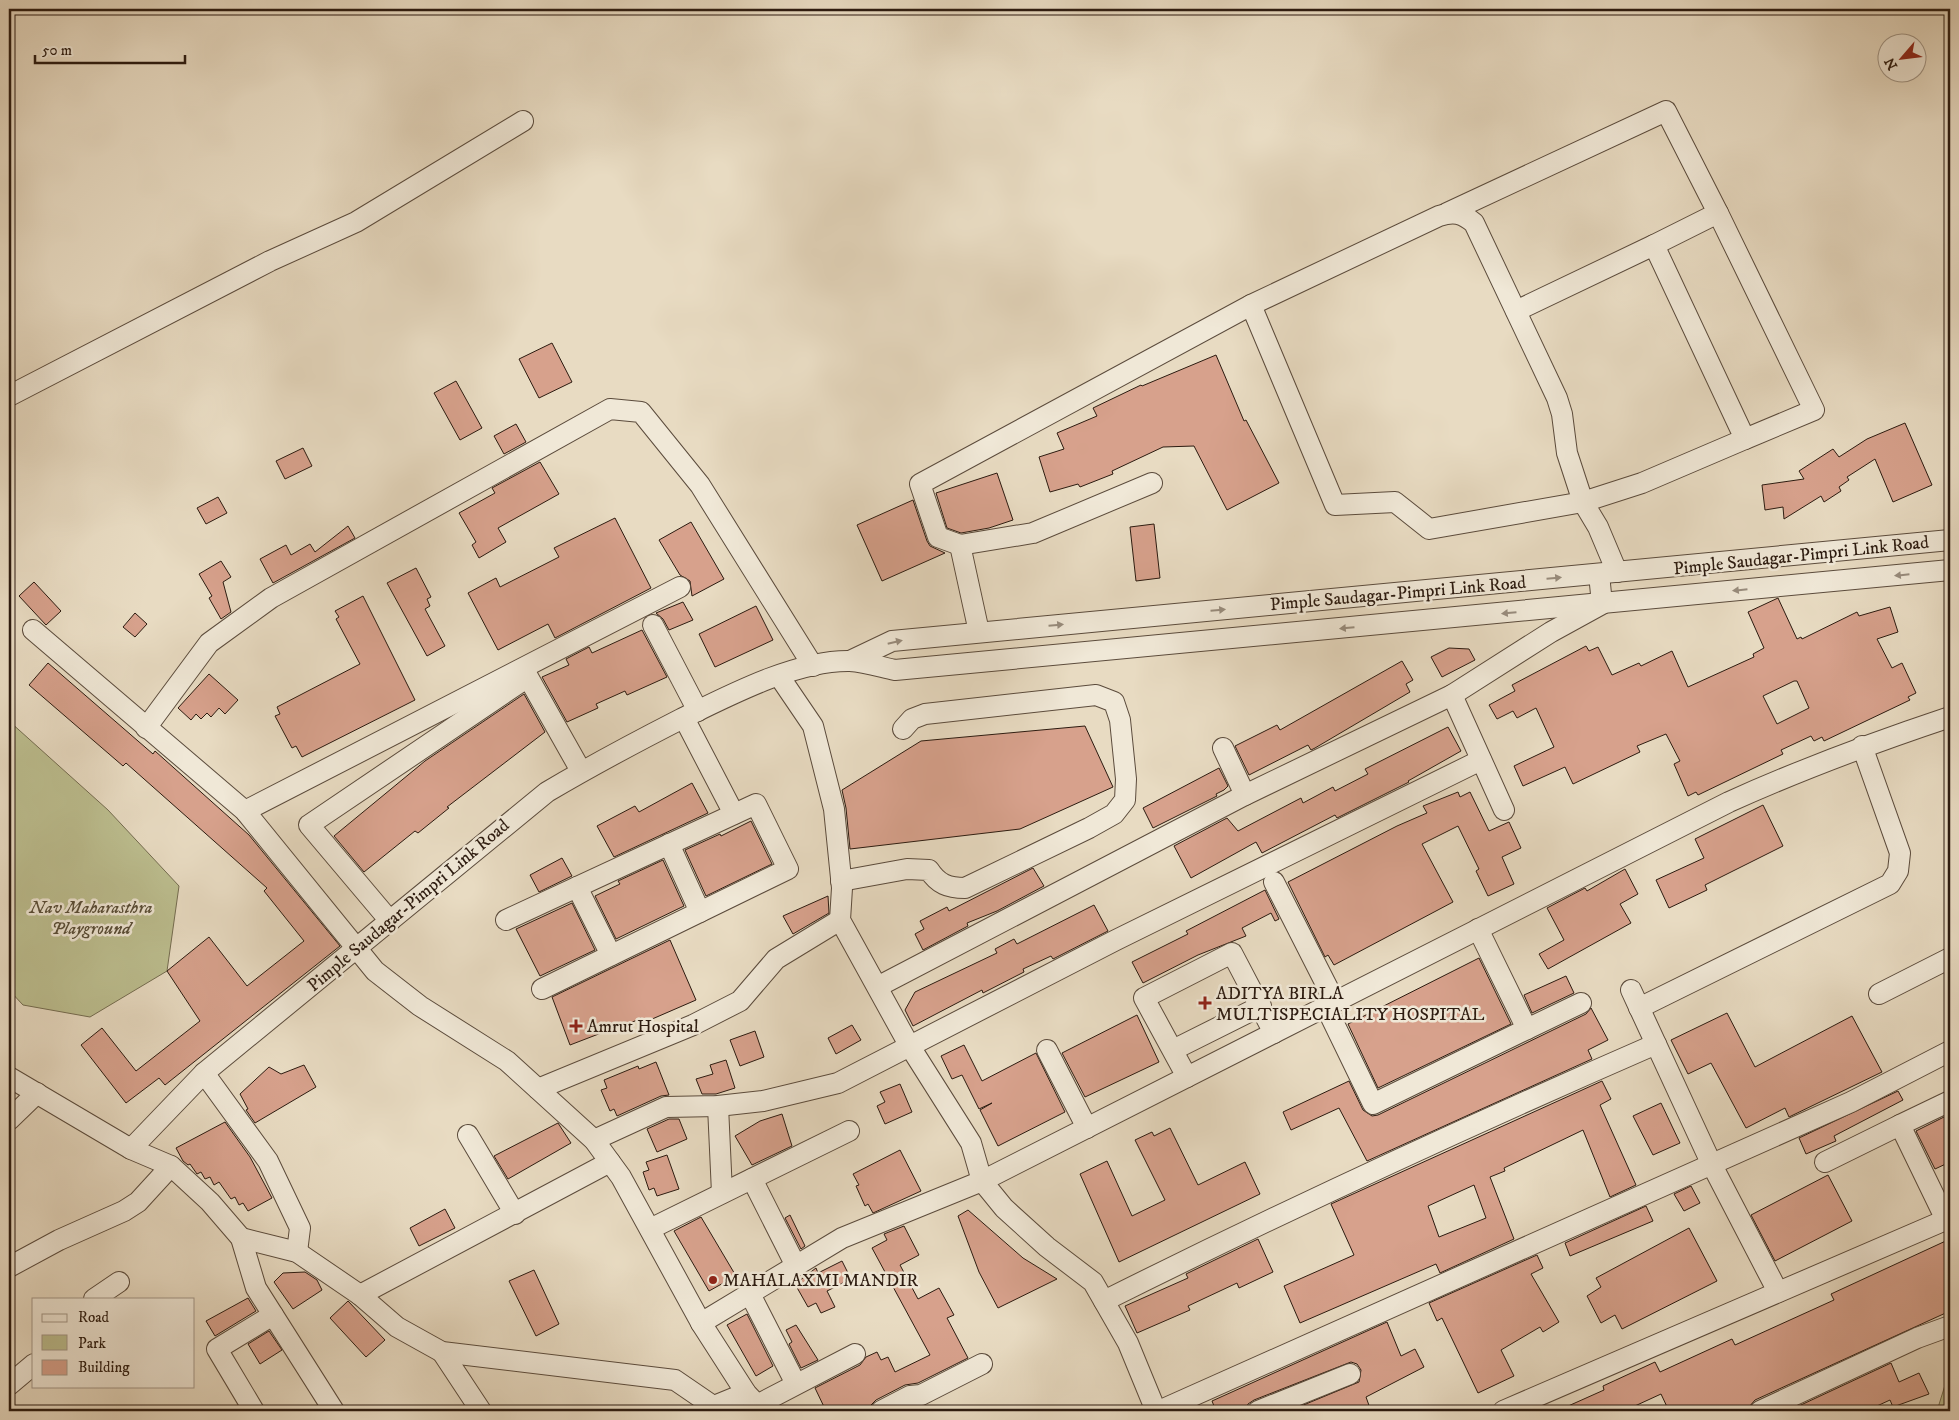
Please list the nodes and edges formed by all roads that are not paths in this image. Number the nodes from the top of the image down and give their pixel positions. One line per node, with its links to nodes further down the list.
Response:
1 (523, 121): 7 (street)
2 (1718, 213): 3 (street); 4 (street); 8 (street)
3 (1438, 216): 5 (street); 6 (street)
4 (1654, 246): 6 (street); 8 (street)
5 (1251, 305): 10 (street); 12 (street)
6 (1516, 311): 10 (street)
7 (9, 396)
8 (1745, 439): 10 (street)
9 (1152, 483): 12 (street)
10 (1583, 502): 14 (street)
11 (1950, 540): 14 (street, Pimple Saudagar-Pimpri Link Road)
12 (960, 544): 19 (street)
13 (1950, 570): 16 (street, Pimple Saudagar-Pimpri Link Road, one-way to 16)
14 (1608, 573): 16 (street); 19 (street, Pimple Saudagar-Pimpri Link Road, one-way to 14)
15 (680, 587): 34 (street)
16 (1602, 604): 20 (street, Pimple Saudagar-Pimpri Link Road, one-way to 20); 23 (street)
17 (653, 625): 24 (street)
18 (34, 630): 26 (street)
19 (979, 632): 20 (street, Pimple Saudagar-Pimpri Link Road, one-way to 19)
20 (850, 661): 21 (street, Pimple Saudagar-Pimpri Link Road)
21 (813, 666): 22 (street, Pimple Saudagar-Pimpri Link Road); 26 (street)
22 (779, 676): 24 (street, Pimple Saudagar-Pimpri Link Road); 37 (street)
23 (1452, 695): 30 (street); 32 (street)
24 (691, 715): 31 (street, Pimple Saudagar-Pimpri Link Road); 35 (street)
25 (1950, 717): 28 (street)
26 (146, 728): 34 (street)
27 (903, 728): 37 (street)
28 (1862, 746): 44 (street); 55 (street)
29 (1223, 748): 32 (street)
30 (1481, 760): 33 (street); 59 (street)
31 (581, 772): 43 (street, Pimple Saudagar-Pimpri Link Road); 43 (street)
32 (1245, 795): 48 (street)
33 (1504, 810)
34 (245, 811): 45 (street)
35 (734, 814): 36 (street); 40 (street)
36 (669, 844): 39 (street); 40 (street)
37 (841, 881): 42 (street)
38 (1274, 882): 53 (street)
39 (577, 887): 41 (street); 46 (street)
40 (700, 912): 46 (street)
41 (506, 920)
42 (840, 920): 48 (street); 66 (street)
43 (390, 921): 45 (street, Pimple Saudagar-Pimpri Link Road)
44 (1478, 930): 53 (street); 56 (street)
45 (357, 948): 63 (street, Pimple Saudagar-Pimpri Link Road); 66 (street)
46 (612, 955): 49 (street)
47 (1950, 958): 51 (street)
48 (879, 986): 59 (street)
49 (542, 988)
50 (1631, 990): 55 (street)
51 (1879, 994)
52 (1581, 1003): 56 (street)
53 (1330, 1004): 56 (street); 57 (street)
54 (1261, 1006): 57 (street); 61 (street); 61 (street)
55 (1639, 1008): 58 (street)
56 (1527, 1028)
57 (1274, 1033): 65 (street)
58 (1656, 1044): 79 (street); 96 (street)
59 (909, 1045): 69 (street); 82 (street)
60 (1047, 1050): 72 (street)
61 (1173, 1050): 65 (street)
62 (1950, 1051): 79 (street)
63 (204, 1073): 76 (street, Pimple Saudagar-Pimpri Link Road); 88 (street)
64 (9, 1077): 67 (street)
65 (1187, 1077): 72 (street)
66 (538, 1089): 75 (street)
67 (37, 1094): 70 (street); 76 (street)
68 (1950, 1101): 71 (street)
69 (718, 1106): 75 (street); 83 (street)
70 (9, 1120)
71 (1900, 1125): 78 (street); 85 (street)
72 (1087, 1128): 82 (street)
73 (849, 1131): 81 (street)
74 (468, 1135): 84 (street)
75 (594, 1140): 77 (street)
76 (131, 1149): 80 (street)
77 (610, 1162): 84 (street); 86 (street)
78 (1824, 1162)
79 (1712, 1165): 92 (street); 113 (street)
80 (171, 1166): 87 (street); 90 (street)
81 (752, 1179): 83 (street); 89 (street)
82 (982, 1181): 89 (street); 96 (street)
83 (722, 1193): 86 (street)
84 (515, 1214): 94 (street)
85 (1948, 1219): 92 (street)
86 (650, 1229): 98 (street)
87 (241, 1238): 88 (street); 97 (street)
88 (297, 1252): 94 (street)
89 (796, 1266): 93 (street)
90 (9, 1267)
91 (119, 1282): 95 (street)
92 (1778, 1292): 115 (street)
93 (750, 1294): 98 (street); 105 (street)
94 (360, 1295): 100 (street)
95 (95, 1298)
96 (1104, 1301): 113 (street)
97 (273, 1315): 109 (street); 110 (street)
98 (701, 1323): 107 (street)
99 (1950, 1326): 116 (street)
100 (442, 1352): 108 (street); 111 (street)
101 (855, 1354): 105 (street)
102 (982, 1364): 112 (street)
103 (32, 1366): 106 (street)
104 (1350, 1374): 114 (street)
105 (796, 1384): 107 (street)
106 (9, 1385)
107 (755, 1403): 108 (street)
108 (707, 1409)
109 (254, 1411)
110 (334, 1411)
111 (481, 1411)
112 (880, 1411)
113 (1158, 1411)
114 (1258, 1411)
115 (1503, 1411)
116 (1760, 1411)

